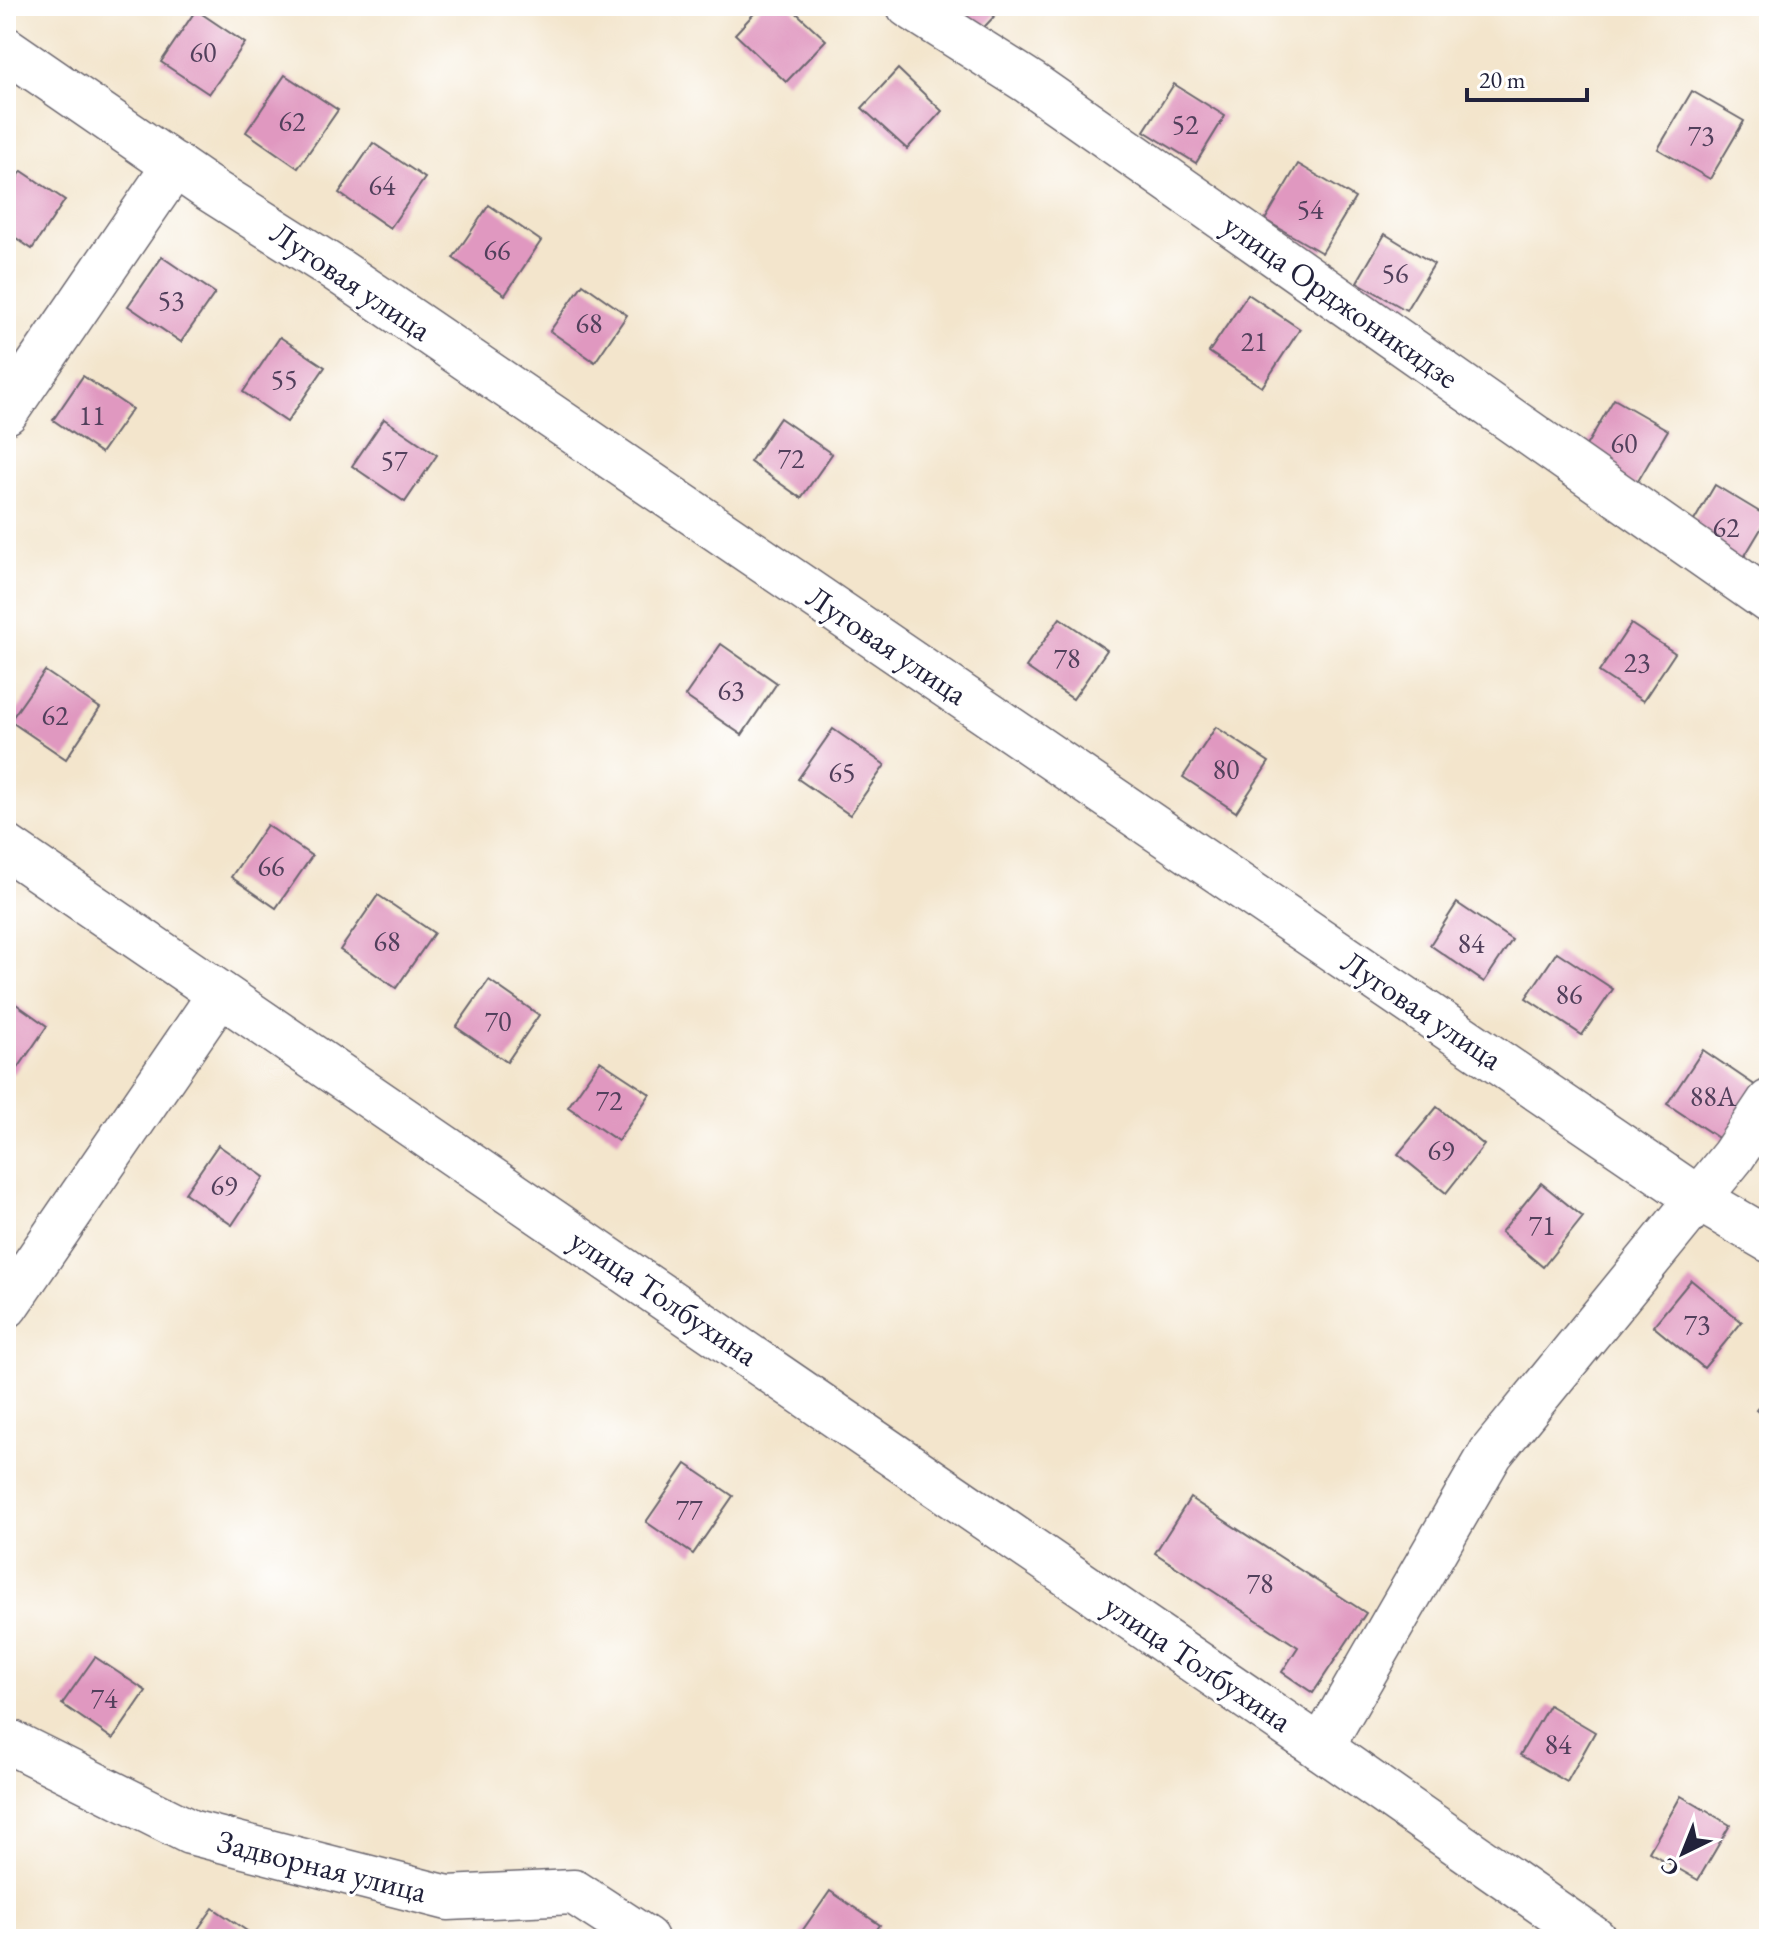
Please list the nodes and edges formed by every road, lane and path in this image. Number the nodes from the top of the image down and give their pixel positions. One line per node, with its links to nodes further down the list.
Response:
1 (909, 6): 5 (street, улица Орджоникидзе)
2 (6, 49): 3 (street, Луговая улица)
3 (175, 165): 4 (street); 9 (street, Луговая улица)
4 (6, 412)
5 (1769, 601)
6 (6, 847): 7 (street, улица Толбухина)
7 (220, 994): 11 (street); 13 (street, улица Толбухина)
8 (1769, 1102): 9 (street)
9 (1699, 1199): 10 (street, Луговая улица); 13 (street)
10 (1769, 1240)
11 (6, 1306)
12 (6, 1740): 14 (street, Задворная улица)
13 (1321, 1748): 15 (street, улица Толбухина)
14 (646, 1939)
15 (1594, 1939)

